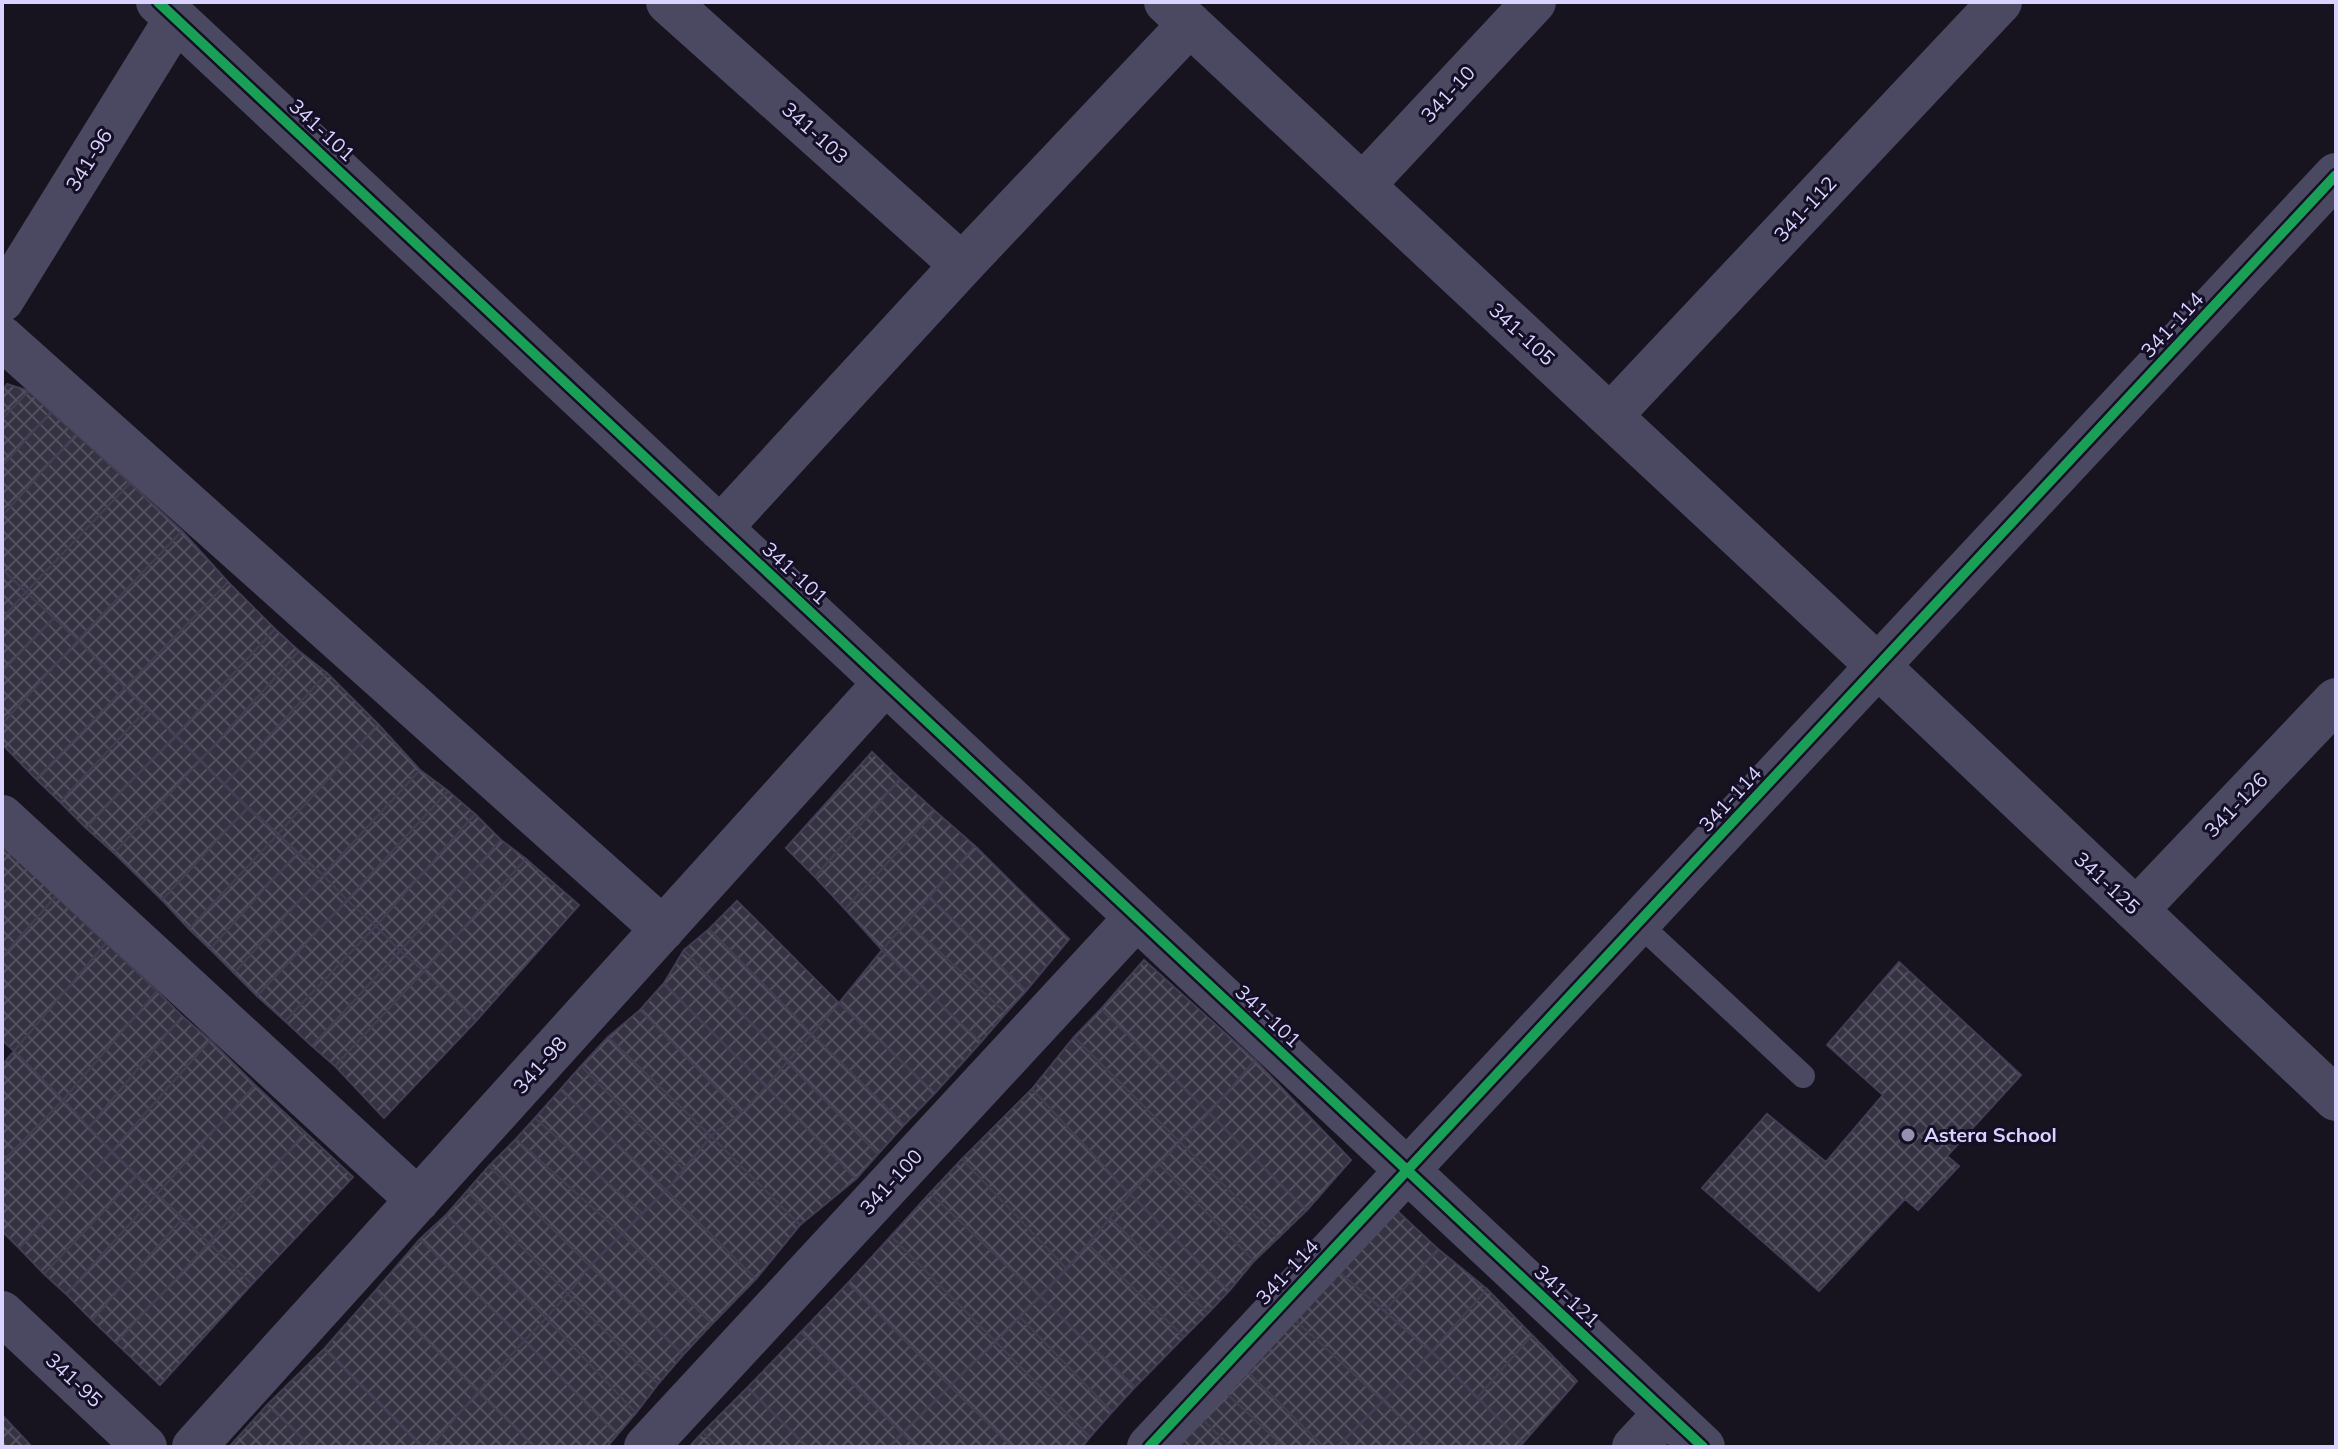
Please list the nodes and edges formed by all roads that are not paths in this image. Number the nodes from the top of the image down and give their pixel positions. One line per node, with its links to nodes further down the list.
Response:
1 (668, 2): 8 (street, 341-103)
2 (1534, 2): 7 (street, 341-10)
3 (2000, 2): 11 (street, 341-112)
4 (167, 11): 9 (street, 341-96); 12 (street, 341-101)
5 (1178, 13): 7 (street, 341-105); 8 (street)
6 (2336, 175): 13 (street, 341-114)
7 (1363, 185): 11 (street, 341-105)
8 (962, 265): 12 (street)
9 (2, 300)
10 (2, 338): 20 (street)
11 (1610, 416): 13 (street, 341-105)
12 (720, 528): 14 (street, 341-101)
13 (1878, 666): 17 (street, 341-125); 19 (street, 341-114)
14 (885, 683): 18 (street, 341-101); 20 (street, 341-98)
15 (2336, 700): 17 (street, 341-126)
16 (2, 817): 24 (street)
17 (2136, 910): 22 (street, 341-125)
18 (1136, 918): 23 (street, 341-101); 29 (street, 341-100)
19 (1638, 923): 21 (lane); 23 (street, 341-114)
20 (663, 929): 24 (street, 341-98)
21 (1803, 1076)
22 (2336, 1099)
23 (1407, 1171): 26 (street, 341-121); 30 (street, 341-114)
24 (418, 1200): 28 (street, 341-98)
25 (2, 1313): 27 (street, 341-95)
26 (1666, 1413): 31 (street); 32 (street, 341-121)
27 (135, 1443)
28 (194, 1447)
29 (646, 1447)
30 (1149, 1447)
31 (1634, 1447)
32 (1703, 1447)

